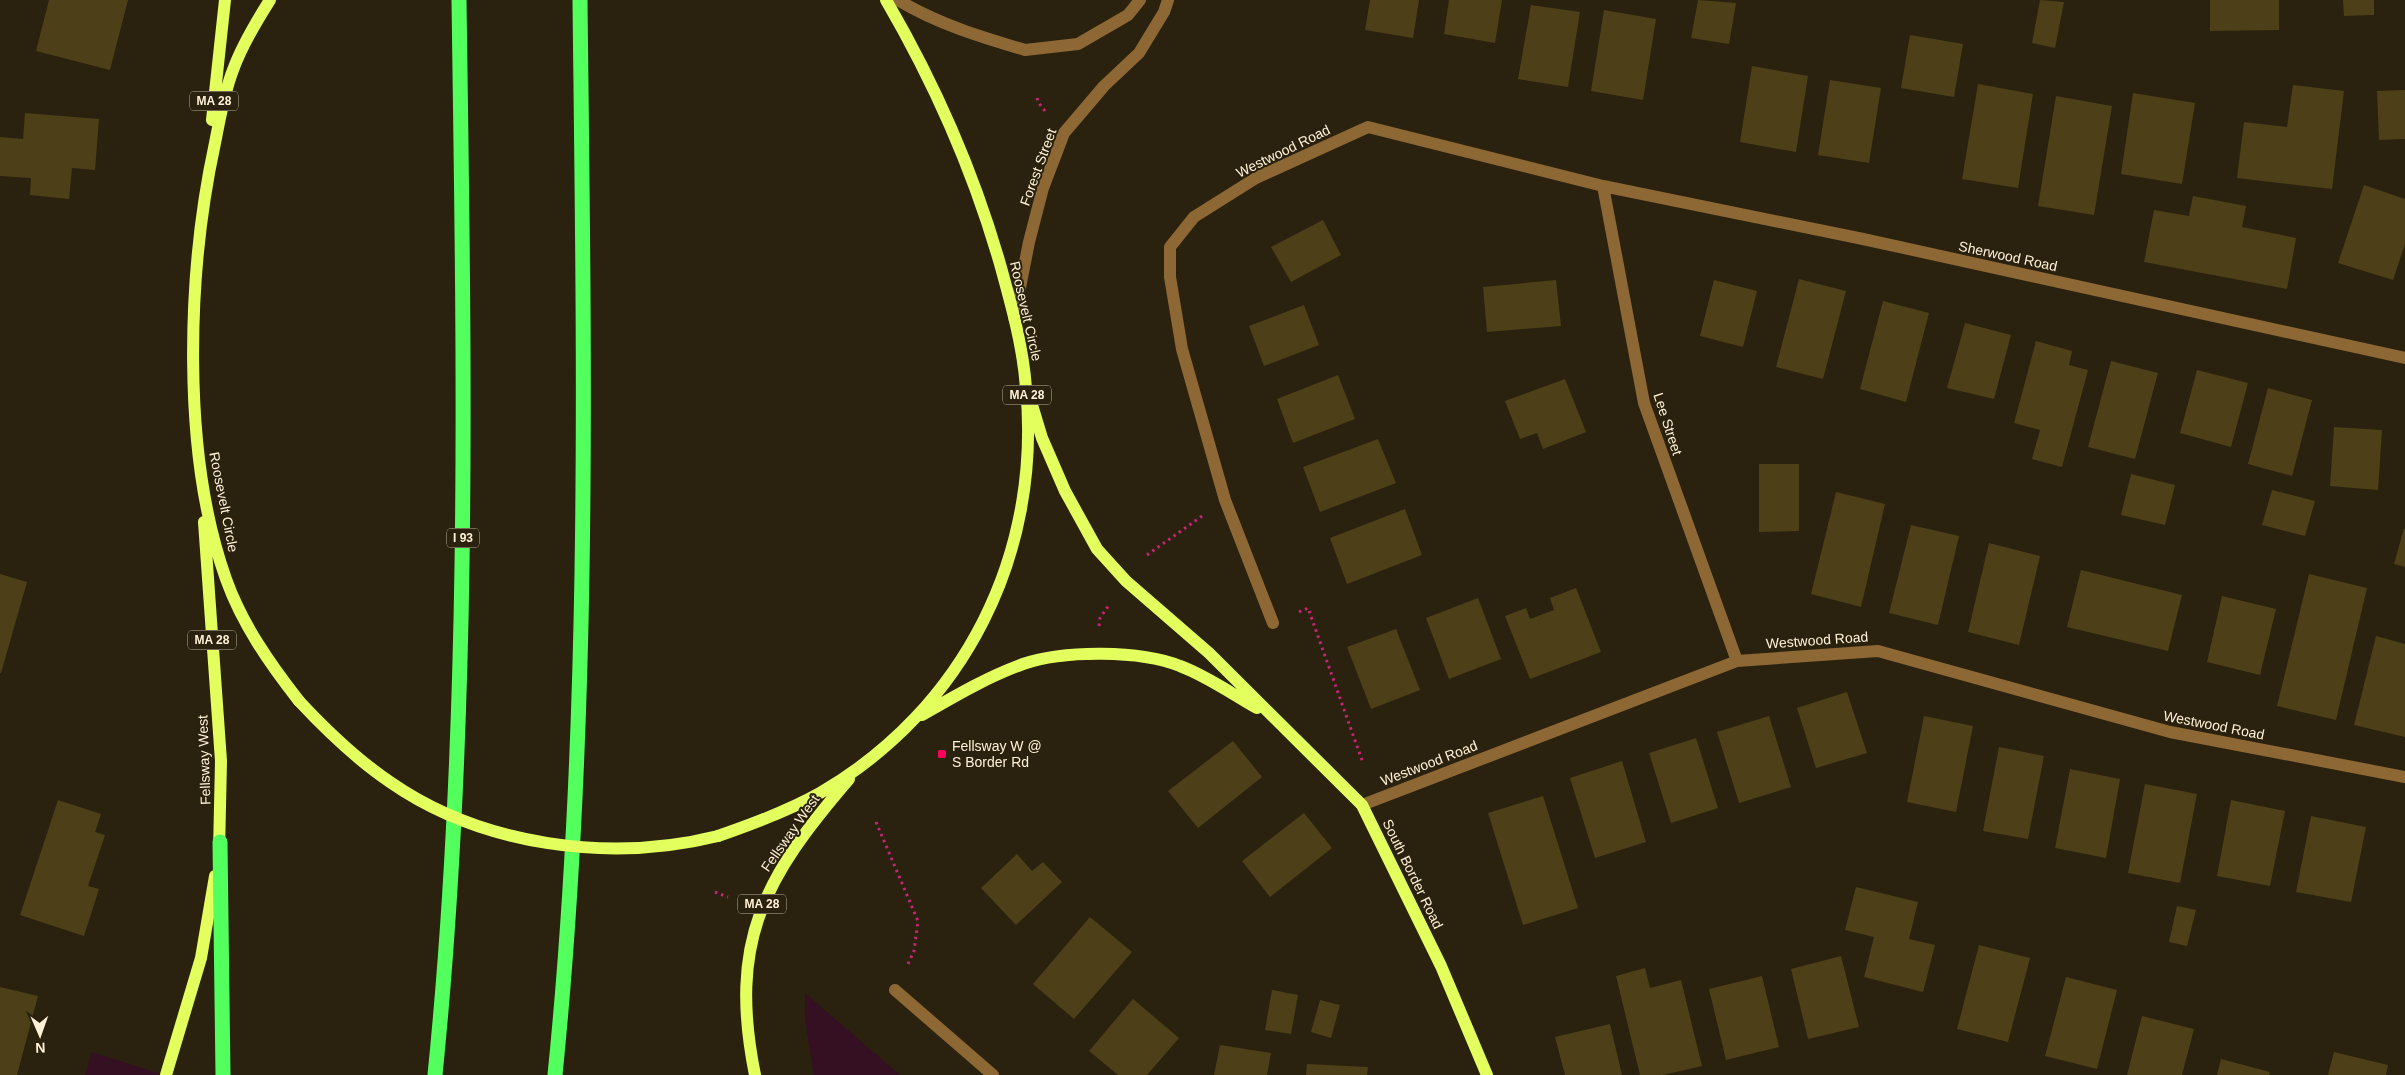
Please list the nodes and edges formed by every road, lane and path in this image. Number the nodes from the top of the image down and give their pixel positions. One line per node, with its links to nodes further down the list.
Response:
1 (225, 0): 12 (main road, MA 28)
2 (270, 0): 12 (main road, Roosevelt Circle)
3 (459, 0): 36 (highway, I 93)
4 (580, 0): 37 (highway)
5 (886, 0): 13 (main road, Roosevelt Circle / MA 28)
6 (898, 0): 7 (street)
7 (1140, 0)
8 (1168, 0): 13 (street, Forest Street)
9 (1038, 98): 10 (path)
10 (1051, 117)
11 (1603, 186): 14 (street, Sherwood Road); 17 (street, Westwood Road); 22 (street, Lee Street)
12 (204, 202): 16 (main road, Roosevelt Circle / MA 28)
13 (1014, 318): 15 (main road, Roosevelt Circle / MA 28)
14 (2405, 358)
15 (1026, 386): 23 (main road, South Border Road); 24 (main road, Roosevelt Circle / MA 28)
16 (197, 438): 26 (main road, Roosevelt Circle, bridge); 30 (main road, Fellsway West / MA 28)
17 (1225, 500): 18 (path); 20 (street, Westwood Road)
18 (1147, 555)
19 (1114, 597): 21 (path)
20 (1274, 623): 25 (path)
21 (1099, 627)
22 (1737, 661): 27 (street, Westwood Road); 28 (street, Westwood Road)
23 (1270, 715): 24 (main road, South Border Road); 28 (main road, South Border Road)
24 (908, 724): 26 (main road, Roosevelt Circle / MA 28)
25 (1363, 763)
26 (862, 764): 38 (main road, Fellsway West / MA 28)
27 (2405, 776)
28 (1362, 805): 40 (main road, South Border Road)
29 (876, 822): 33 (path)
30 (220, 842): 34 (main road, Fellsway West / MA 28); 35 (highway)
31 (715, 892): 32 (path)
32 (728, 897)
33 (895, 990): 39 (street)
34 (166, 1075)
35 (223, 1075)
36 (435, 1075)
37 (555, 1075)
38 (755, 1075)
39 (993, 1075)
40 (1487, 1075)

